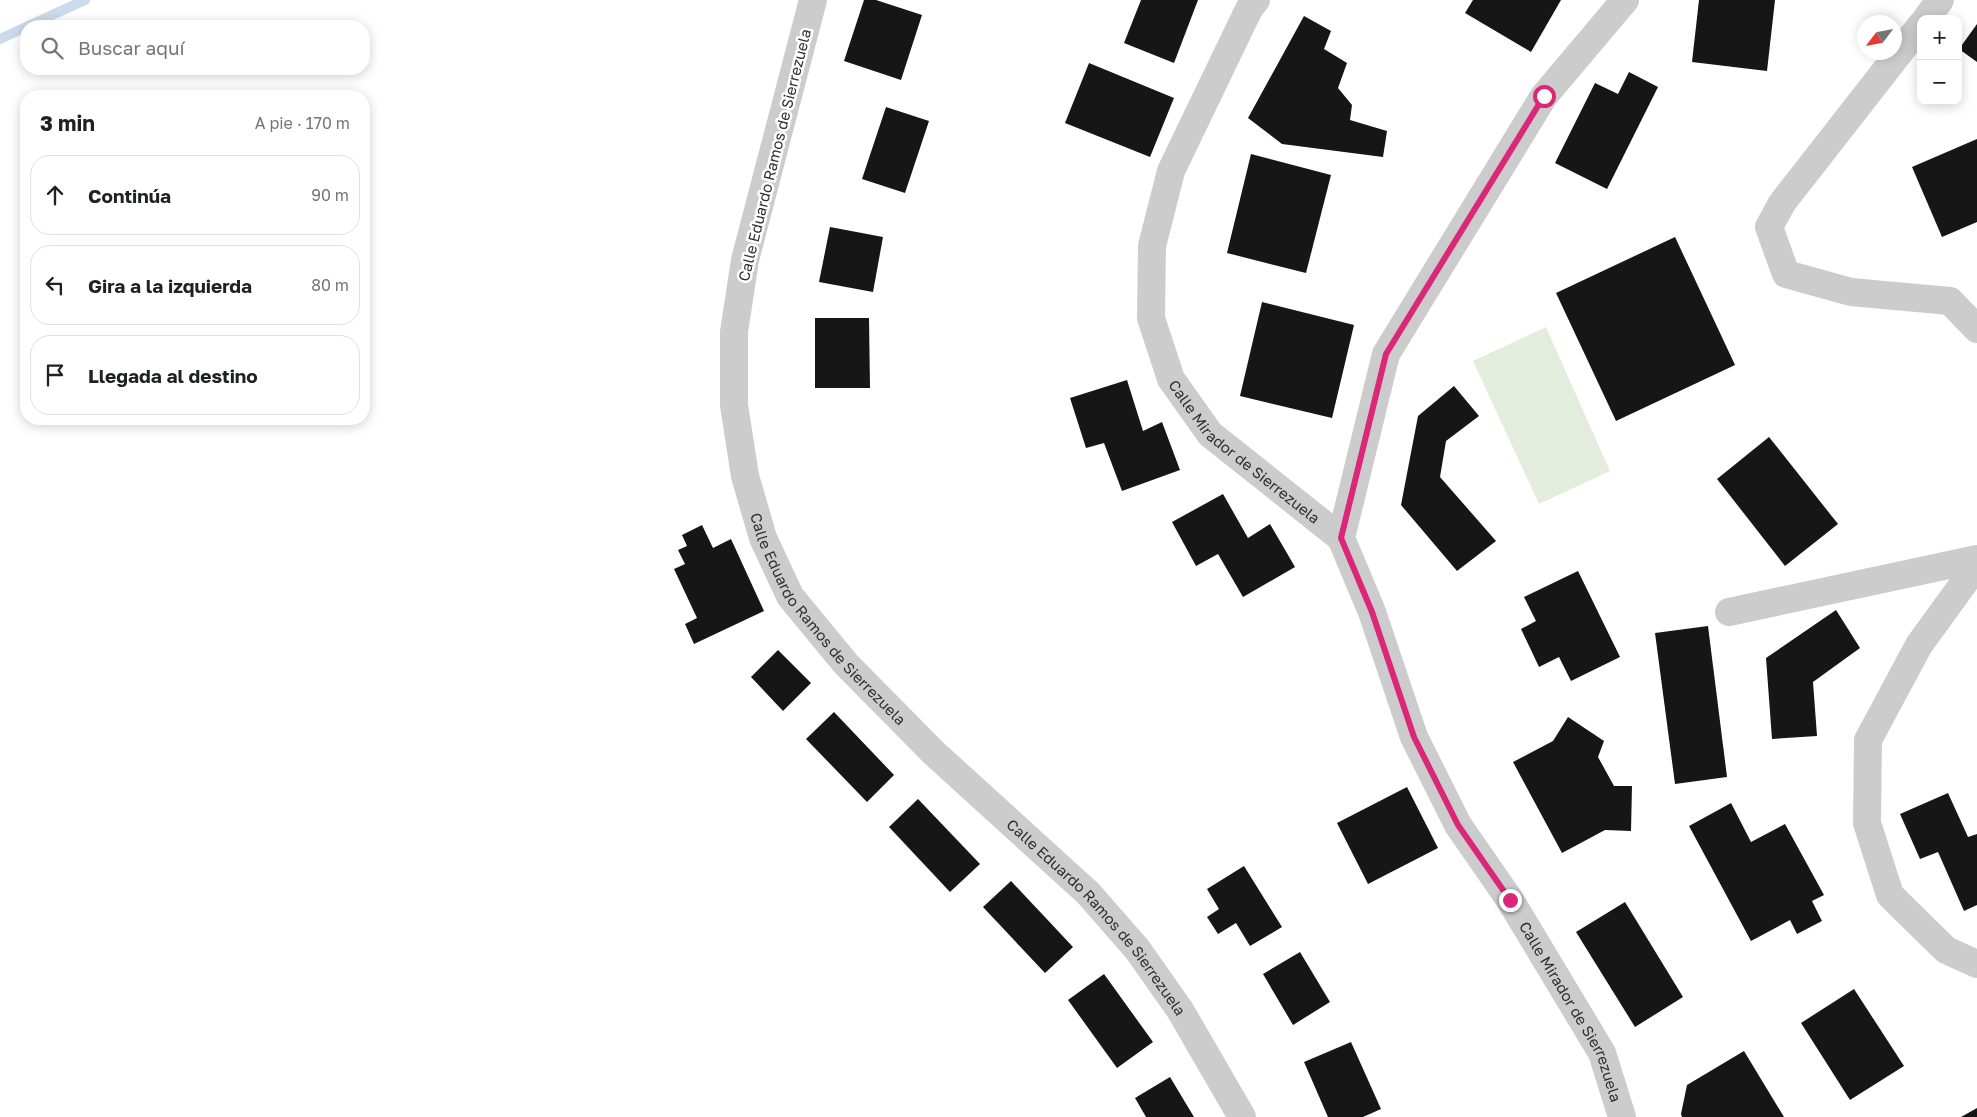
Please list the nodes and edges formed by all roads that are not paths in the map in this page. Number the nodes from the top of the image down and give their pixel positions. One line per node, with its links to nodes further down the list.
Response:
1 (813, 0): 13 (street, Calle Eduardo Ramos de Sierrezuela)
2 (1256, 0): 8 (street, Calle Mirador de Sierrezuela)
3 (1625, 0): 8 (street)
4 (1940, 0): 5 (street)
5 (1929, 15)
6 (1917, 30): 7 (street)
7 (1977, 328)
8 (1341, 538): 14 (street, Calle Mirador de Sierrezuela)
9 (1977, 560): 11 (street)
10 (1977, 565): 12 (street)
11 (1729, 612)
12 (1977, 964)
13 (1242, 1117)
14 (1622, 1117)

